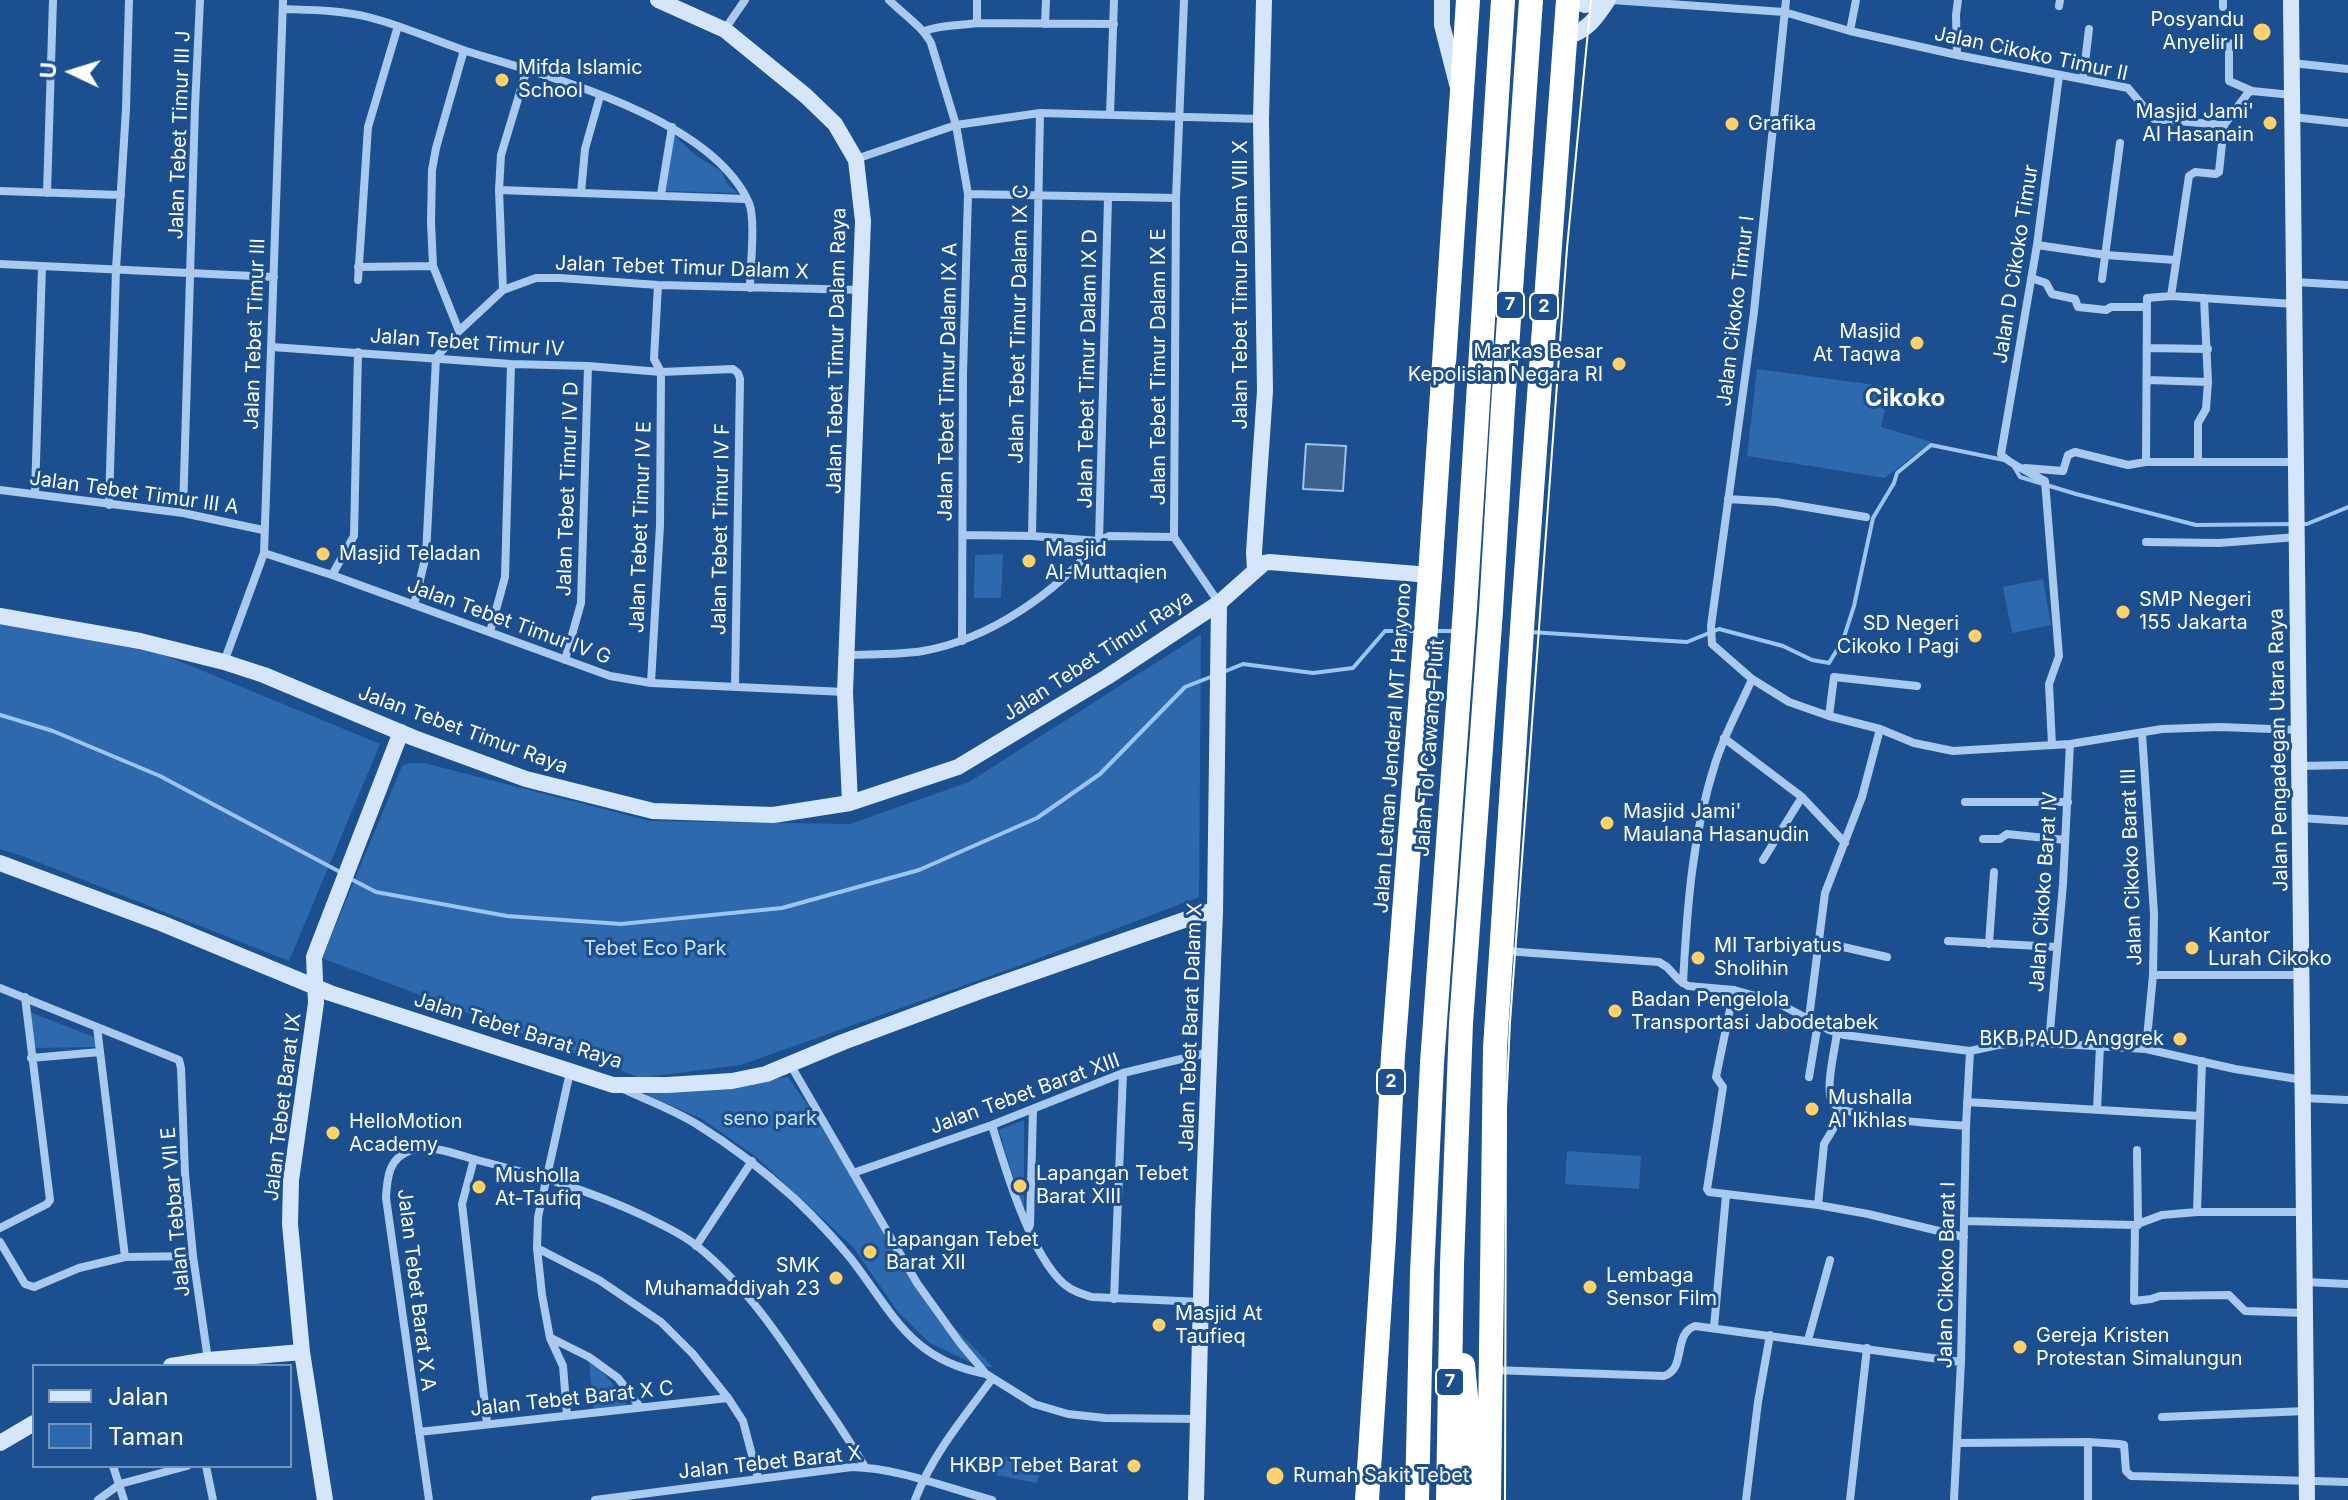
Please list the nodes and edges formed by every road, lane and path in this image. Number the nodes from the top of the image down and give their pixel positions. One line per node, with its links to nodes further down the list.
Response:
1 (53, 0): 58 (street)
2 (129, 0): 61 (street)
3 (200, 0): 75 (street, Jalan Tebet Timur III J)
4 (658, 0): 29 (street, Jalan Tebet Timur Dalam Raya)
5 (745, 0): 29 (street)
6 (889, 0): 30 (street)
7 (977, 0): 24 (street)
8 (1046, 0): 25 (street)
9 (1114, 0): 26 (street)
10 (1184, 0): 48 (street, Jalan Tebet Timur Dalam IX E)
11 (1264, 0): 49 (street, Jalan Tebet Timur Dalam VIII X)
12 (1442, 0): 44 (street)
13 (1468, 0): 44 (highway, Jalan Letnan Jenderal MT Haryono / 2)
14 (1503, 0): 219 (highway, Jalan Tol Cawang–Pluit / 7)
15 (1531, 0): 218 (highway, 7)
16 (1570, 0): 17 (street); 32 (highway, 2)
17 (1609, 0): 23 (street, Jalan Cikoko Timur II); 32 (street)
18 (1786, 0): 23 (street, Jalan Cikoko Timur I)
19 (1856, 0): 31 (street)
20 (1958, 0): 35 (street)
21 (2291, 0): 36 (street, Jalan Pengadegan Utara Raya)
22 (283, 5): 27 (street); 76 (street, Jalan Tebet Timur III)
23 (1784, 12): 31 (street, Jalan Cikoko Timur II); 108 (street, Jalan Cikoko Timur I)
24 (977, 23): 25 (street); 30 (street)
25 (1045, 24): 26 (street)
26 (1114, 24): 46 (street)
27 (398, 26): 34 (street); 73 (street)
28 (2089, 29): 40 (street)
29 (725, 30): 55 (street, Jalan Tebet Timur Dalam Raya)
30 (925, 31): 51 (street, Jalan Tebet Timur Dalam IX A)
31 (1850, 31): 35 (street, Jalan Cikoko Timur II)
32 (1565, 37): 163 (highway, 2)
33 (2229, 43): 41 (street)
34 (464, 50): 37 (street); 72 (street)
35 (1957, 55): 39 (street, Jalan Cikoko Timur II)
36 (2292, 63): 38 (street); 42 (street, Jalan Pengadegan Utara Raya)
37 (527, 69): 43 (street); 56 (street)
38 (2348, 69)
39 (2059, 76): 40 (street, Jalan Cikoko Timur II); 67 (street, Jalan D Cikoko Timur)
40 (2083, 79): 52 (street, Jalan Cikoko Timur II)
41 (2252, 91): 42 (street); 52 (street)
42 (2292, 95): 47 (street, Jalan Pengadegan Utara Raya)
43 (600, 96): 53 (street); 59 (street)
44 (1462, 101): 122 (highway, Jalan Letnan Jenderal MT Haryono / 2)
45 (1040, 113): 46 (street); 51 (street); 63 (street, Jalan Tebet Timur Dalam IX C)
46 (1110, 115): 48 (street)
47 (2292, 117): 50 (street); 80 (street, Jalan Pengadegan Utara Raya)
48 (1179, 118): 49 (street); 65 (street, Jalan Tebet Timur Dalam IX E)
49 (1261, 119): 120 (street, Jalan Tebet Timur Dalam VIII X)
50 (2348, 123)
51 (956, 125): 55 (street); 60 (street, Jalan Tebet Timur Dalam IX A)
52 (2224, 125): 69 (street)
53 (672, 127): 62 (street); 66 (street)
54 (2120, 143): 68 (street)
55 (856, 160): 85 (street, Jalan Tebet Timur Dalam Raya)
56 (499, 190): 59 (street); 84 (street)
57 (0, 191): 58 (street)
58 (47, 193): 61 (street)
59 (581, 193): 62 (street)
60 (968, 194): 63 (street); 114 (street, Jalan Tebet Timur Dalam IX A)
61 (121, 195): 74 (street)
62 (661, 195): 66 (street)
63 (1038, 196): 64 (street); 115 (street, Jalan Tebet Timur Dalam IX C)
64 (1108, 198): 65 (street); 117 (street, Jalan Tebet Timur Dalam IX D)
65 (1176, 198): 116 (street, Jalan Tebet Timur Dalam IX E)
66 (746, 199): 83 (street)
67 (2037, 245): 68 (street); 77 (street, Jalan D Cikoko Timur)
68 (2106, 255): 69 (street); 78 (street)
69 (2175, 260): 86 (street)
70 (0, 264): 71 (street)
71 (42, 266): 74 (street); 107 (street)
72 (433, 266): 73 (street); 90 (street)
73 (358, 267): 79 (street)
74 (116, 269): 75 (street); 109 (street)
75 (192, 272): 76 (street); 110 (street, Jalan Tebet Timur III J)
76 (274, 277): 91 (street, Jalan Tebet Timur III)
77 (2031, 278): 88 (street); 105 (street, Jalan D Cikoko Timur)
78 (2102, 279)
79 (358, 280)
80 (2294, 282): 82 (street); 89 (street, Jalan Pengadegan Utara Raya)
81 (658, 285): 83 (street, Jalan Tebet Timur Dalam X); 84 (street, Jalan Tebet Timur Dalam X); 98 (street)
82 (2348, 285)
83 (750, 288): 85 (street, Jalan Tebet Timur Dalam X)
84 (503, 290): 90 (street, Jalan Tebet Timur Dalam X)
85 (862, 290): 128 (street, Jalan Tebet Timur Dalam Raya)
86 (2171, 296): 87 (street); 88 (street)
87 (2204, 298): 89 (street); 93 (street)
88 (2147, 303): 92 (street)
89 (2295, 304): 104 (street, Jalan Pengadegan Utara Raya)
90 (459, 331): 95 (street, Jalan Tebet Timur Dalam X)
91 (272, 347): 94 (street, Jalan Tebet Timur IV); 113 (street, Jalan Tebet Timur III)
92 (2147, 348): 93 (street); 100 (street)
93 (2208, 349): 101 (street)
94 (358, 352): 95 (street, Jalan Tebet Timur IV); 121 (street)
95 (436, 358): 96 (street, Jalan Tebet Timur IV); 124 (street)
96 (511, 364): 97 (street, Jalan Tebet Timur IV); 126 (street)
97 (588, 366): 98 (street, Jalan Tebet Timur IV); 129 (street, Jalan Tebet Timur IV D)
98 (661, 372): 99 (street, Jalan Tebet Timur IV); 132 (street, Jalan Tebet Timur IV E)
99 (738, 373): 133 (street, Jalan Tebet Timur IV F)
100 (2147, 380): 101 (street); 103 (street)
101 (2208, 382): 102 (street)
102 (2198, 461): 103 (street); 104 (street)
103 (2146, 462): 105 (street)
104 (2296, 462): 112 (street, Jalan Pengadegan Utara Raya)
105 (2024, 468): 143 (street)
106 (0, 490): 107 (street, Jalan Tebet Timur III A)
107 (35, 494): 109 (street, Jalan Tebet Timur III A)
108 (1728, 499): 111 (street); 131 (street, Jalan Cikoko Timur I)
109 (109, 505): 110 (street, Jalan Tebet Timur III A)
110 (183, 513): 113 (street, Jalan Tebet Timur III A)
111 (1866, 517)
112 (2297, 527): 118 (street); 138 (street, Jalan Pengadegan Utara Raya)
113 (263, 530): 119 (street, Jalan Tebet Timur III)
114 (963, 535): 115 (street); 127 (street, Jalan Tebet Timur Dalam IX A)
115 (1032, 536): 117 (street)
116 (1174, 537): 117 (street); 123 (street)
117 (1099, 541): 127 (street)
118 (2146, 542)
119 (264, 553): 121 (street, Jalan Tebet Timur IV G); 130 (street, Jalan Tebet Timur III)
120 (1255, 570): 122 (street); 123 (street, Jalan Tebet Timur Raya)
121 (332, 575): 124 (street, Jalan Tebet Timur IV G)
122 (1430, 575): 266 (highway, Jalan Letnan Jenderal MT Haryono / 2)
123 (1219, 603): 149 (street, Jalan Tebet Timur Raya); 158 (street, Jalan Tebet Barat Dalam X)
124 (414, 605): 126 (street, Jalan Tebet Timur IV G)
125 (0, 616): 130 (street, Jalan Tebet Timur Raya)
126 (490, 632): 129 (street, Jalan Tebet Timur IV G)
127 (962, 641): 128 (street)
128 (848, 655): 135 (street, Jalan Tebet Timur Dalam Raya)
129 (565, 660): 132 (street, Jalan Tebet Timur IV G)
130 (224, 662): 139 (street, Jalan Tebet Timur Raya)
131 (1752, 679): 136 (street); 141 (street)
132 (651, 683): 133 (street, Jalan Tebet Timur IV G)
133 (735, 686): 135 (street, Jalan Tebet Timur IV G)
134 (1917, 686): 136 (street)
135 (845, 692): 149 (street, Jalan Tebet Timur Dalam Raya)
136 (1829, 716): 137 (street)
137 (1880, 729): 143 (street); 154 (street)
138 (2299, 730): 140 (street); 145 (street, Jalan Pengadegan Utara Raya)
139 (401, 732): 149 (street, Jalan Tebet Timur Raya); 168 (street, Jalan Tebet Barat IX)
140 (2142, 733): 142 (street); 165 (street, Jalan Cikoko Barat III)
141 (1724, 738): 146 (street); 167 (street)
142 (2070, 744): 143 (street); 148 (street, Jalan Cikoko Barat IV)
143 (2052, 745)
144 (2348, 765): 145 (street)
145 (2299, 766): 150 (street, Jalan Pengadegan Utara Raya)
146 (1802, 797): 154 (street); 155 (street)
147 (1965, 802): 148 (street)
148 (2068, 802): 153 (street, Jalan Cikoko Barat IV)
149 (850, 803)
150 (2300, 818): 151 (street); 166 (street, Jalan Pengadegan Utara Raya)
151 (2348, 821)
152 (1983, 839): 153 (street)
153 (2065, 840): 162 (street, Jalan Cikoko Barat IV)
154 (1845, 843): 159 (street)
155 (1763, 860)
156 (0, 863): 168 (street, Jalan Tebet Barat Raya)
157 (1994, 872): 161 (street)
158 (1215, 912): 180 (street, Jalan Tebet Barat Dalam X); 183 (street, Jalan Tebet Barat Raya)
159 (1817, 941): 164 (street); 172 (street)
160 (1948, 941): 161 (street)
161 (1989, 944): 162 (street)
162 (2056, 947): 175 (street, Jalan Cikoko Barat IV)
163 (1500, 951): 167 (street); 234 (highway, 2)
164 (1887, 957)
165 (2153, 975): 166 (street); 177 (street, Jalan Cikoko Barat III)
166 (2302, 975): 187 (street, Jalan Pengadegan Utara Raya)
167 (1683, 983): 170 (street)
168 (316, 987): 184 (street, Jalan Tebet Barat Raya); 230 (street, Jalan Tebet Barat IX)
169 (0, 988): 171 (street)
170 (1734, 990): 172 (street); 203 (street)
171 (25, 997): 173 (street); 181 (street)
172 (1813, 1021): 174 (street); 186 (street)
173 (97, 1027): 179 (street); 215 (street, Jalan Tebbar VII E)
174 (1837, 1033): 178 (street); 194 (street)
175 (2049, 1042): 176 (street); 178 (street)
176 (2100, 1046): 177 (street); 193 (street)
177 (2146, 1049): 182 (street)
178 (1970, 1051): 191 (street, Jalan Cikoko Barat I)
179 (100, 1052): 181 (street); 216 (street)
180 (1210, 1052): 185 (street, Jalan Tebet Barat XIII); 223 (street, Jalan Tebet Barat Dalam X)
181 (31, 1058): 209 (street)
182 (2202, 1061): 187 (street); 195 (street)
183 (790, 1064): 188 (street, Jalan Tebet Barat Raya); 201 (street)
184 (570, 1072): 188 (street, Jalan Tebet Barat Raya); 202 (street)
185 (1123, 1073): 192 (street, Jalan Tebet Barat XIII); 222 (street)
186 (1809, 1077)
187 (2303, 1080): 189 (street, Jalan Pengadegan Utara Raya)
188 (613, 1085): 200 (street)
189 (2303, 1098): 190 (street); 206 (street, Jalan Pengadegan Utara Raya)
190 (2348, 1100)
191 (1967, 1102): 193 (street); 197 (street, Jalan Cikoko Barat I)
192 (1033, 1109): 196 (street, Jalan Tebet Barat XIII); 210 (street)
193 (2097, 1109): 195 (street)
194 (1844, 1111): 197 (street); 204 (street)
195 (2200, 1116): 205 (street)
196 (992, 1125): 201 (street, Jalan Tebet Barat XIII); 210 (street)
197 (1966, 1126): 207 (street, Jalan Cikoko Barat I)
198 (2137, 1150): 208 (street)
199 (474, 1159): 202 (street, Jalan Tebet Barat X A); 242 (street); 244 (street, Jalan Tebet Barat X A)
200 (752, 1161): 213 (street); 235 (street)
201 (853, 1173): 235 (street)
202 (546, 1177): 213 (street, Jalan Tebet Barat X A); 214 (street)
203 (1726, 1195): 204 (street); 225 (street)
204 (1818, 1205): 211 (street)
205 (2197, 1212): 206 (street); 208 (street)
206 (2305, 1212): 220 (street, Jalan Pengadegan Utara Raya)
207 (1964, 1221): 208 (street); 211 (street, Jalan Cikoko Barat I)
208 (2137, 1225): 224 (street)
209 (0, 1228)
210 (1030, 1230): 222 (street)
211 (1964, 1237): 232 (street, Jalan Cikoko Barat I)
212 (0, 1242): 216 (street)
213 (696, 1246): 248 (street, Jalan Tebet Barat X A)
214 (537, 1248): 227 (street); 236 (street)
215 (193, 1256): 216 (street); 231 (street, Jalan Tebbar VII E)
216 (125, 1257)
217 (1830, 1260): 228 (street)
218 (1452, 1264): 269 (highway, 7); 270 (highway)
219 (1422, 1273): 267 (highway); 268 (highway, Jalan Tol Cawang–Pluit / 7)
220 (2305, 1282): 221 (street); 224 (street, Jalan Pengadegan Utara Raya)
221 (2348, 1284)
222 (1114, 1299): 223 (street)
223 (1201, 1302): 241 (street, Jalan Tebet Barat Dalam X)
224 (2305, 1313): 238 (street, Jalan Pengadegan Utara Raya)
225 (1714, 1327): 226 (street); 234 (street)
226 (1770, 1335): 228 (street); 272 (street)
227 (550, 1338): 237 (street); 239 (street)
228 (1808, 1340): 229 (street)
229 (1867, 1348): 232 (street); 273 (street)
230 (302, 1352): 231 (street); 260 (street, Jalan Tebet Barat IX)
231 (208, 1360): 233 (street)
232 (1961, 1362): 247 (street, Jalan Cikoko Barat I)
233 (183, 1364)
234 (1491, 1370): 271 (highway, 2)
235 (989, 1376): 241 (street); 253 (street)
236 (728, 1398): 237 (street, Jalan Tebet Barat X C); 252 (street)
237 (640, 1407): 239 (street, Jalan Tebet Barat X C)
238 (2307, 1411): 240 (street); 254 (street, Jalan Pengadegan Utara Raya)
239 (567, 1415): 242 (street, Jalan Tebet Barat X C)
240 (2162, 1417)
241 (1198, 1419): 265 (street, Jalan Tebet Barat Dalam X)
242 (487, 1423): 244 (street, Jalan Tebet Barat X C)
243 (32, 1424): 245 (street)
244 (419, 1432): 261 (street, Jalan Tebet Barat X A)
245 (2, 1438)
246 (2088, 1442): 247 (street); 254 (street); 275 (street)
247 (1957, 1443): 274 (street, Jalan Cikoko Barat I)
248 (865, 1467): 252 (street, Jalan Tebet Barat X); 253 (street, Jalan Tebet Barat X)
249 (114, 1468): 256 (street)
250 (180, 1468): 256 (street)
251 (207, 1468): 259 (street)
252 (758, 1478): 262 (street, Jalan Tebet Barat X)
253 (923, 1480): 263 (street); 264 (street, Jalan Tebet Barat X)
254 (2307, 1482): 255 (street); 276 (street, Jalan Pengadegan Utara Raya)
255 (2348, 1482)
256 (120, 1484): 257 (street); 258 (street)
257 (98, 1500)
258 (124, 1500)
259 (213, 1500)
260 (325, 1500)
261 (429, 1500)
262 (595, 1500)
263 (915, 1500)
264 (992, 1500)
265 (1196, 1500)
266 (1367, 1500)
267 (1401, 1500)
268 (1417, 1500)
269 (1448, 1500)
270 (1470, 1500)
271 (1489, 1500)
272 (1746, 1500)
273 (1850, 1500)
274 (1954, 1500)
275 (2088, 1500)
276 (2307, 1500)

